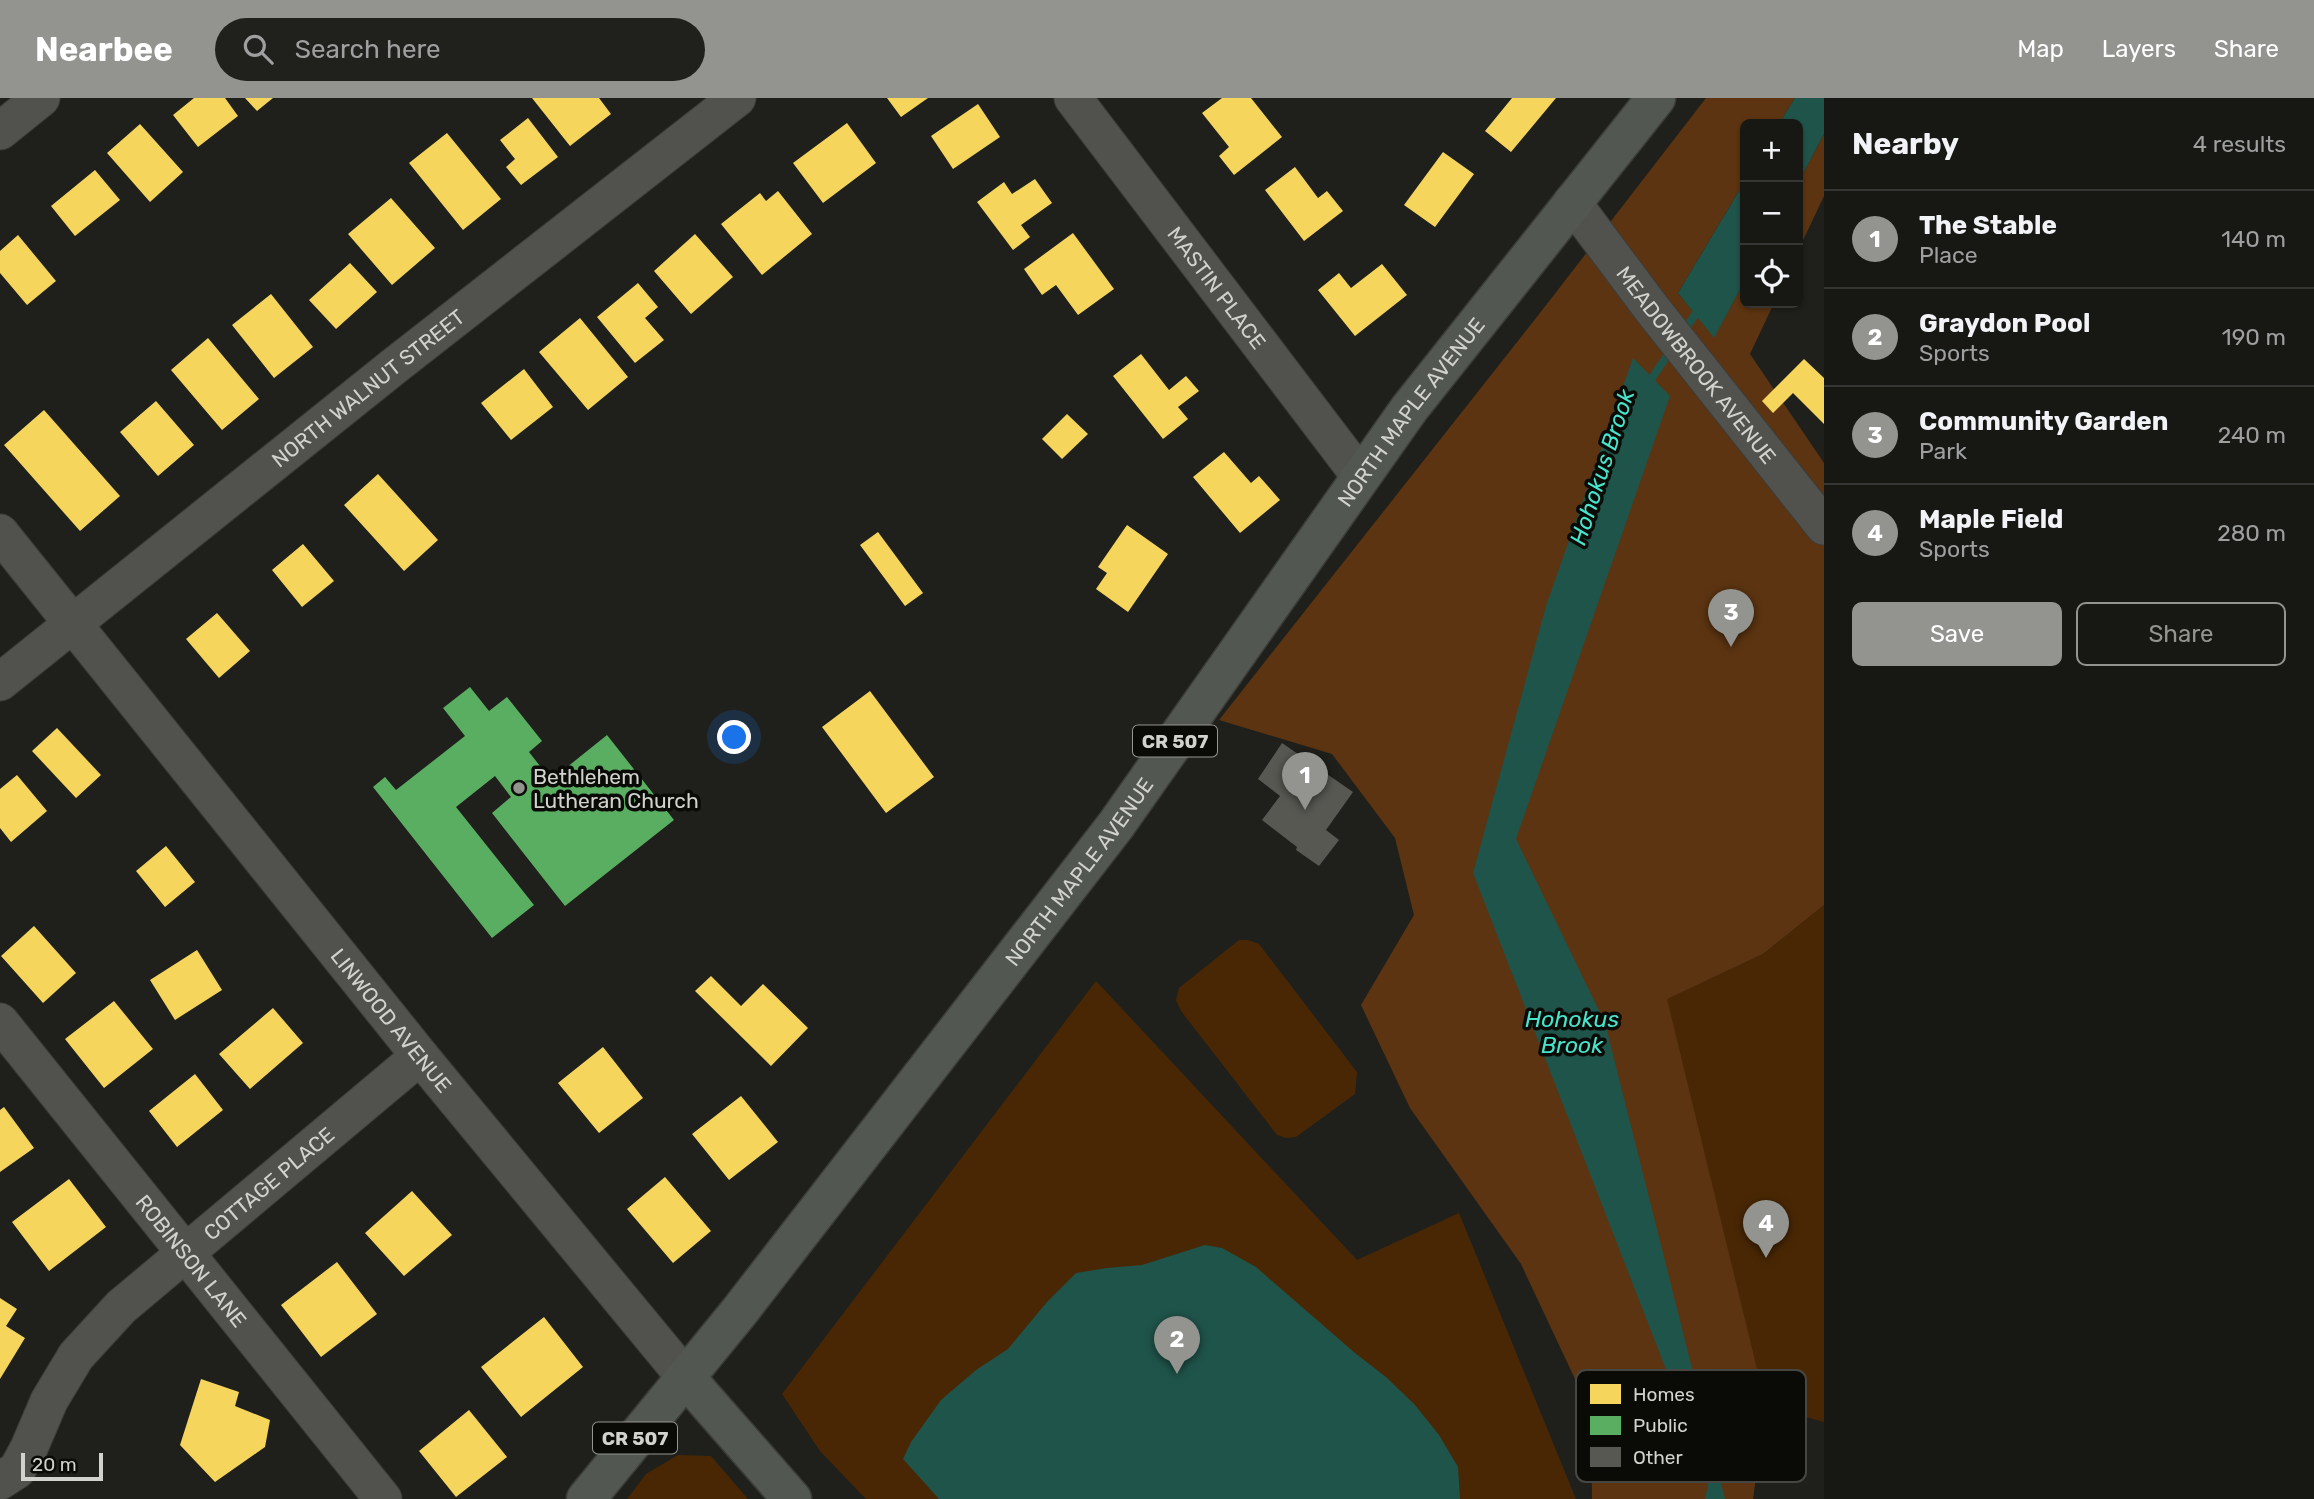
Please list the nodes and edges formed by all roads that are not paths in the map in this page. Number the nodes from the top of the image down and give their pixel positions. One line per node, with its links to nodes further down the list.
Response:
1 (41, 98): 5 (street)
2 (737, 98): 10 (street, NORTH WALNUT STREET)
3 (1073, 98): 7 (street, MASTIN PLACE)
4 (1656, 98): 6 (main road, NORTH MAPLE AVENUE / CR 507)
5 (0, 131)
6 (1572, 202): 7 (main road, NORTH MAPLE AVENUE / CR 507); 8 (street, MEADOWBROOK AVENUE)
7 (1361, 477): 15 (main road, NORTH MAPLE AVENUE / CR 507)
8 (1824, 526)
9 (0, 533): 10 (street, LINWOOD AVENUE)
10 (73, 624): 11 (street, NORTH WALNUT STREET); 13 (street, LINWOOD AVENUE)
11 (0, 682)
12 (0, 1022): 14 (street, ROBINSON LANE)
13 (420, 1056): 14 (street, COTTAGE PLACE); 15 (street, LINWOOD AVENUE)
14 (186, 1252): 16 (street, COTTAGE PLACE); 17 (street, ROBINSON LANE)
15 (686, 1378): 18 (main road, NORTH MAPLE AVENUE / CR 507); 19 (main road, LINWOOD AVENUE)
16 (0, 1481)
17 (383, 1499)
18 (586, 1499)
19 (792, 1499)

